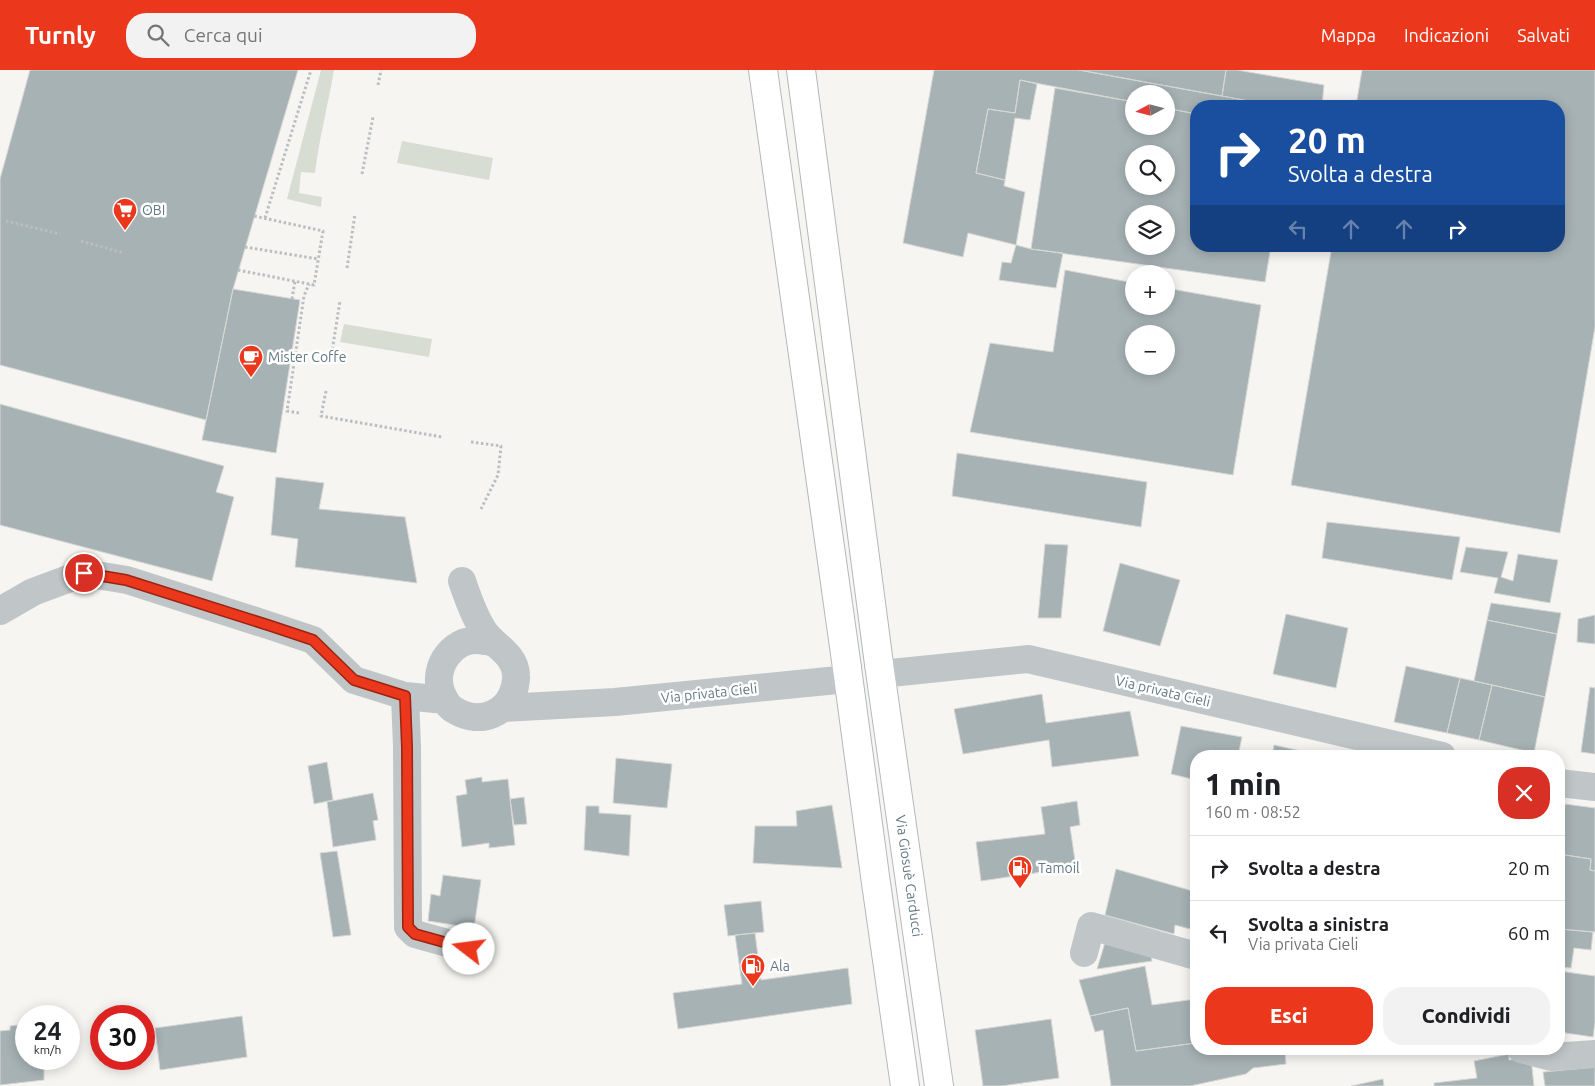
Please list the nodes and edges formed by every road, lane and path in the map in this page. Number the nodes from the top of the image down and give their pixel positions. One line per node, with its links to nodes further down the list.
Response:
1 (311, 70): 10 (path)
2 (381, 70): 5 (path)
3 (764, 70): 34 (main road)
4 (801, 70): 32 (main road, Via Giosuè Carducci)
5 (378, 84)
6 (373, 117): 7 (path)
7 (362, 174)
8 (355, 214): 17 (path)
9 (254, 216): 10 (path)
10 (265, 218): 16 (path)
11 (6, 221): 12 (path)
12 (60, 234)
13 (81, 241): 15 (path)
14 (245, 247): 16 (path)
15 (123, 253)
16 (318, 259): 20 (path)
17 (346, 268)
18 (238, 270): 19 (path)
19 (295, 281): 20 (path); 21 (path)
20 (309, 284): 25 (path)
21 (292, 299)
22 (340, 301): 23 (path)
23 (330, 364)
24 (326, 391): 26 (path)
25 (299, 413)
26 (442, 437)
27 (471, 442): 28 (path)
28 (481, 509)
29 (0, 611): 36 (street)
30 (459, 644): 31 (street); 31 (street); 33 (street)
31 (496, 644): 35 (street)
32 (880, 669): 40 (street, Via privata Cieli); 49 (main road, Via Giosuè Carducci)
33 (440, 670): 36 (street); 37 (street)
34 (848, 673): 38 (street, Via privata Cieli); 48 (main road)
35 (517, 675): 38 (street); 39 (street)
36 (405, 696): 37 (street); 43 (street)
37 (445, 700): 39 (street)
38 (570, 705): 39 (street, Via privata Cieli)
39 (504, 708)
40 (1416, 750)
41 (1565, 784): 42 (street)
42 (1595, 786)
43 (469, 949)
44 (1084, 953): 45 (street)
45 (1190, 954)
46 (1595, 1054): 47 (street)
47 (1544, 1055)
48 (905, 1086)
49 (939, 1086)

